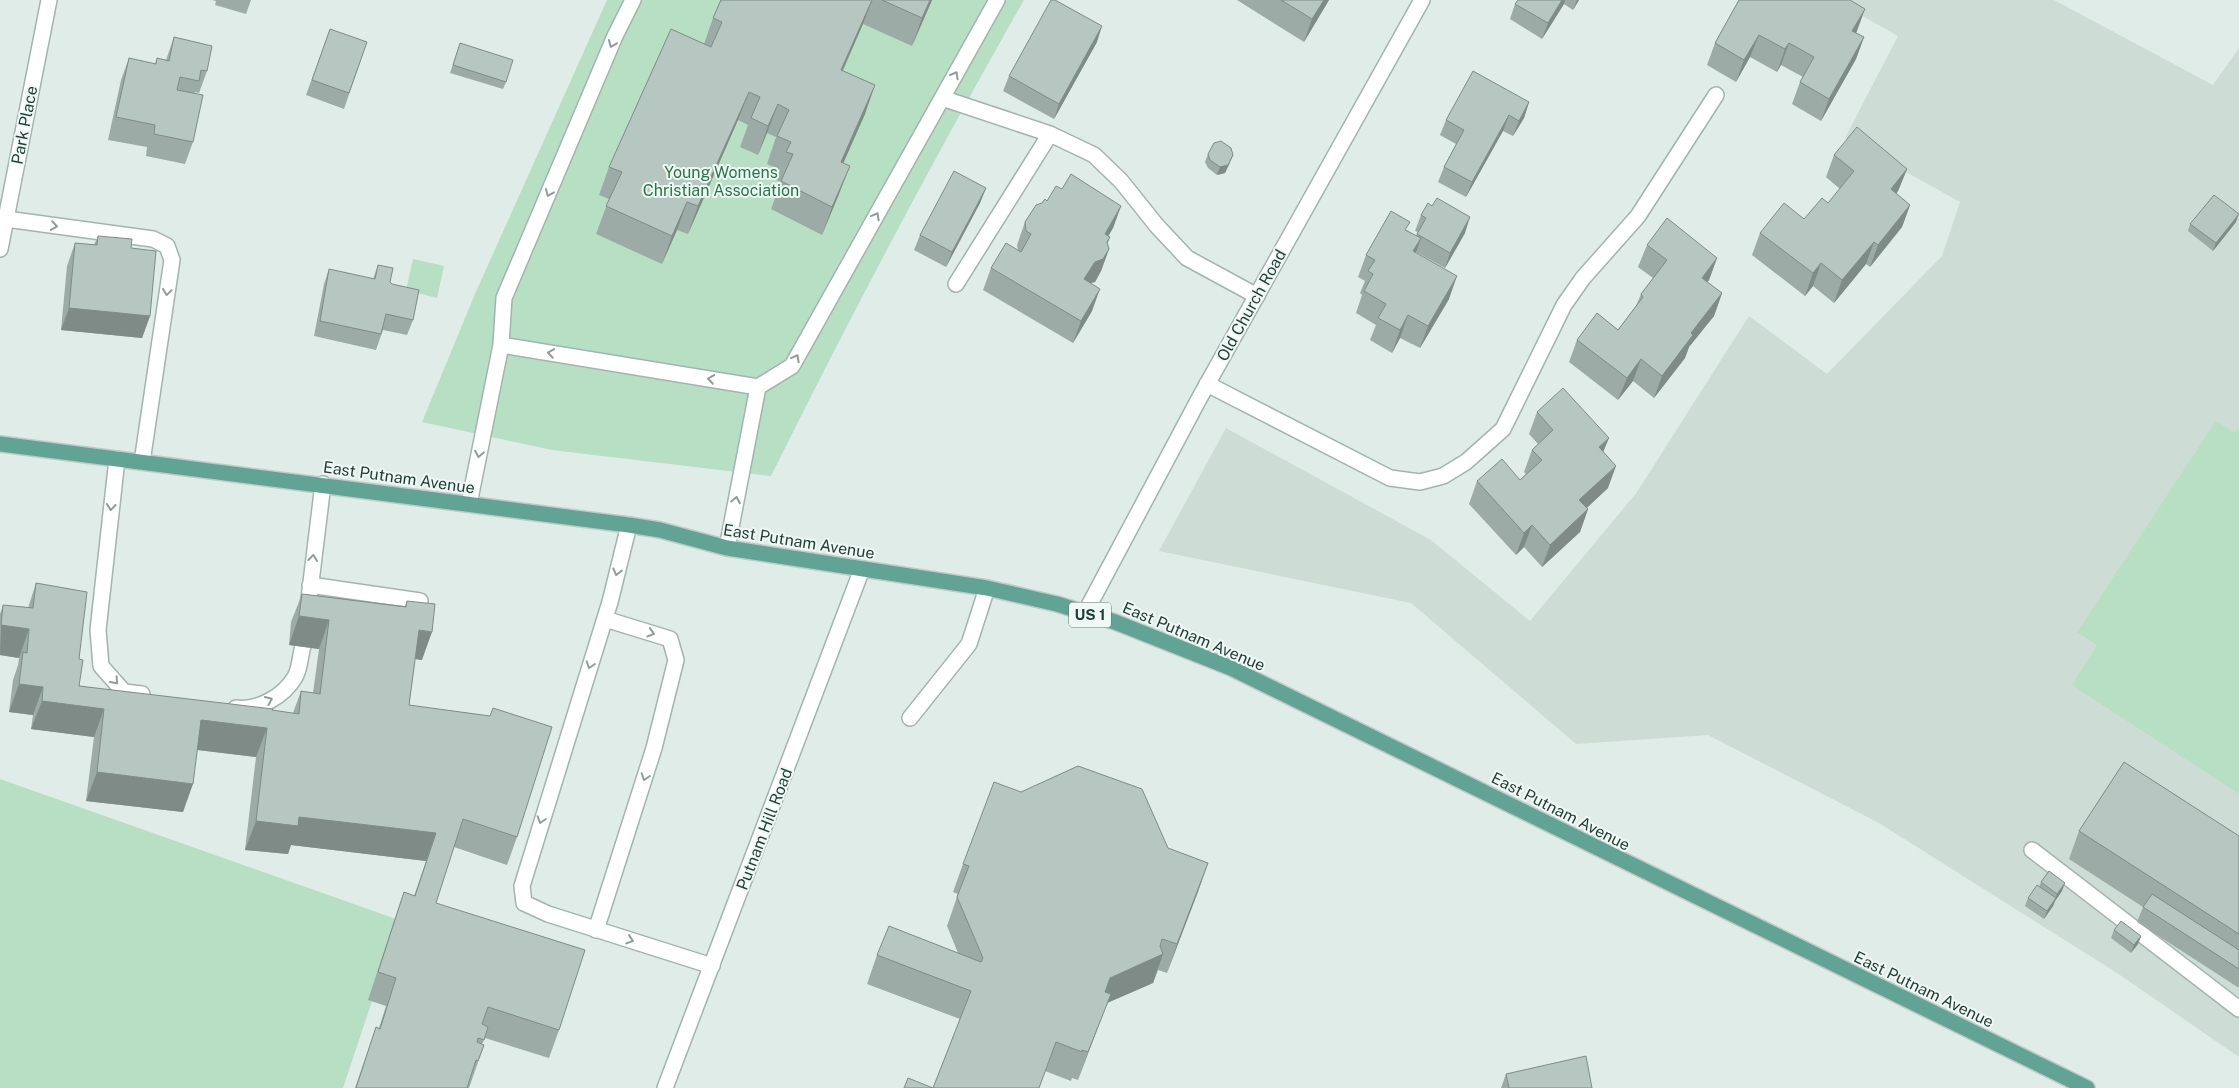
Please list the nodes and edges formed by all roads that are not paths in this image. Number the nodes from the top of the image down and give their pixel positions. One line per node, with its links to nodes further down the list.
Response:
1 (49, 0): 8 (street, Park Place)
2 (633, 0): 12 (street, one-way to 12)
3 (997, 0): 6 (street, one-way to 3)
4 (1422, 0): 11 (street, Old Church Road)
5 (1716, 95): 13 (street)
6 (942, 98): 7 (street); 14 (street, one-way to 6)
7 (1050, 134): 10 (street); 11 (street)
8 (6, 219): 9 (street, Park Place); 17 (street, one-way to 17)
9 (0, 249)
10 (956, 284)
11 (1256, 296): 13 (street, Old Church Road)
12 (501, 345): 14 (street, one-way to 12); 19 (street, one-way to 19)
13 (1207, 384): 26 (street, Old Church Road)
14 (758, 387): 21 (street, one-way to 14)
15 (0, 444): 16 (main road, East Putnam Avenue / US 1)
16 (117, 459): 17 (main road, East Putnam Avenue / US 1); 30 (street, one-way to 30)
17 (142, 462): 18 (main road, East Putnam Avenue / US 1)
18 (323, 484): 19 (main road, East Putnam Avenue / US 1); 23 (street, one-way to 18)
19 (469, 504): 20 (main road, East Putnam Avenue / US 1)
20 (629, 525): 21 (main road, East Putnam Avenue / US 1); 27 (street, one-way to 27)
21 (726, 548): 22 (main road, East Putnam Avenue / US 1)
22 (862, 569): 24 (main road, East Putnam Avenue / US 1); 35 (street, Putnam Hill Road)
23 (310, 585): 25 (street); 28 (street)
24 (986, 588): 26 (main road, East Putnam Avenue / US 1); 32 (street)
25 (420, 601)
26 (1085, 613): 38 (main road, East Putnam Avenue / US 1)
27 (605, 619): 34 (street, one-way to 34); 34 (street, one-way to 34)
28 (306, 624)
29 (303, 646): 31 (street, one-way to 29)
30 (152, 696)
31 (219, 706)
32 (910, 718)
33 (2032, 850): 36 (street)
34 (596, 930): 35 (street, one-way to 35)
35 (712, 966): 37 (street, Putnam Hill Road)
36 (2239, 1009)
37 (666, 1088)
38 (2087, 1088)

